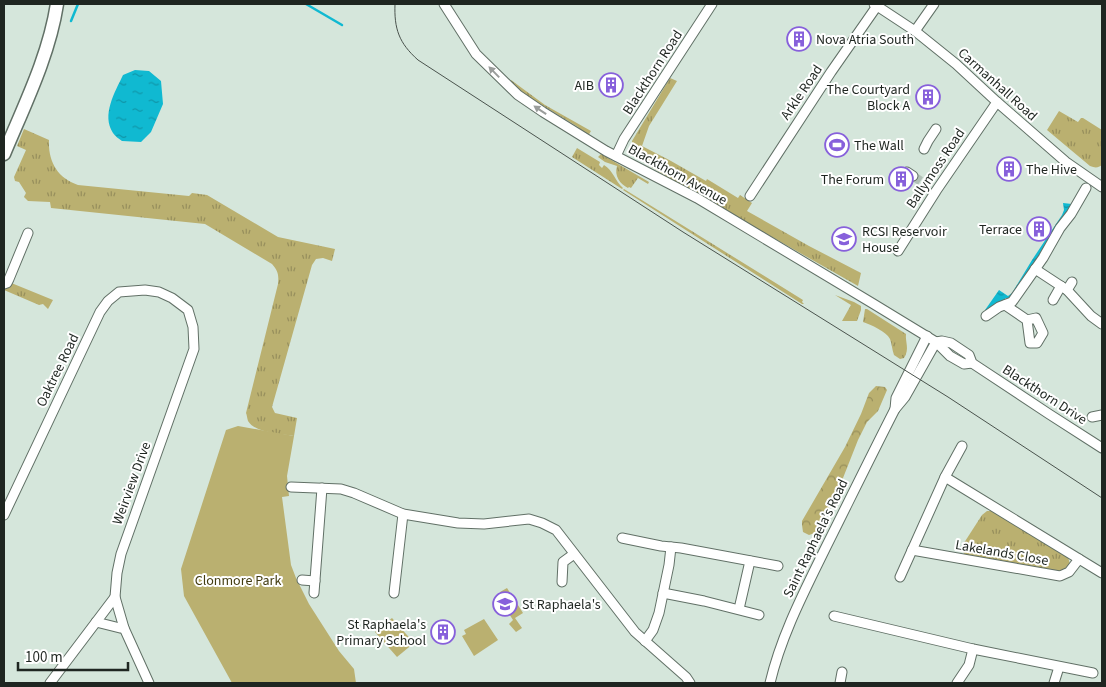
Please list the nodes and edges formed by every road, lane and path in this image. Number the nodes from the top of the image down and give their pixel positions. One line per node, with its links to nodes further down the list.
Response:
1 (57, 4): 10 (highway)
2 (444, 4): 11 (street, Blackthorn Avenue, one-way to 2)
3 (712, 4): 11 (street, Blackthorn Road)
4 (934, 4): 6 (street)
5 (876, 5): 6 (street, Carmanhall Road); 14 (street, Arkle Road)
6 (916, 31): 7 (street, Carmanhall Road)
7 (997, 102): 12 (street, Carmanhall Road); 16 (street, Ballymoss Road)
8 (936, 129): 9 (street)
9 (924, 149)
10 (4, 154)
11 (616, 156): 27 (street, Blackthorn Avenue)
12 (1102, 186)
13 (1086, 188): 17 (street)
14 (750, 196)
15 (28, 233): 19 (street)
16 (898, 251)
17 (1035, 269): 20 (street); 23 (street)
18 (1072, 282): 20 (street)
19 (4, 284)
20 (1064, 288): 22 (street); 26 (street)
21 (172, 298): 38 (street, Oaktree Road); 54 (street, Weirview Drive)
22 (1053, 300)
23 (1005, 304): 24 (street); 25 (street)
24 (986, 316)
25 (1035, 317): 25 (street)
26 (1102, 324)
27 (927, 336): 28 (street, Blackthorn Drive); 29 (street, Saint Raphaela’s Road)
28 (936, 342): 29 (street, Saint Raphaela’s Road); 33 (street, Blackthorn Drive)
29 (895, 409): 68 (street, Saint Raphaela’s Road)
30 (1102, 415): 31 (street)
31 (1092, 417)
32 (962, 446): 34 (street)
33 (1102, 448)
34 (945, 477): 41 (street); 43 (street, Lakelands Close)
35 (291, 488): 36 (street)
36 (322, 488): 37 (street); 49 (street)
37 (402, 514): 42 (street); 52 (street)
38 (4, 515)
39 (622, 538): 40 (street)
40 (670, 547): 44 (street); 53 (street)
41 (912, 550): 43 (street, Lakelands Close); 47 (street)
42 (574, 554): 50 (street); 60 (street)
43 (1079, 559): 46 (street, Lakelands Close)
44 (750, 561): 45 (street); 55 (street)
45 (778, 566)
46 (1102, 573)
47 (900, 577)
48 (302, 580): 49 (street)
49 (315, 581): 51 (street)
50 (562, 582)
51 (314, 592)
52 (394, 593)
53 (663, 593): 55 (street); 60 (street)
54 (114, 597): 58 (street); 59 (street, Weirview Drive)
55 (739, 609): 56 (street)
56 (759, 614)
57 (834, 616): 61 (street)
58 (96, 622): 59 (street); 65 (street)
59 (124, 628): 66 (street, Weirview Drive)
60 (645, 641): 67 (street)
61 (973, 649): 62 (street); 70 (street)
62 (1059, 667): 64 (street); 71 (street)
63 (842, 672): 69 (street)
64 (1093, 673)
65 (50, 683)
66 (149, 683)
67 (690, 683)
68 (770, 683)
69 (840, 683)
70 (957, 683)
71 (1054, 683)

